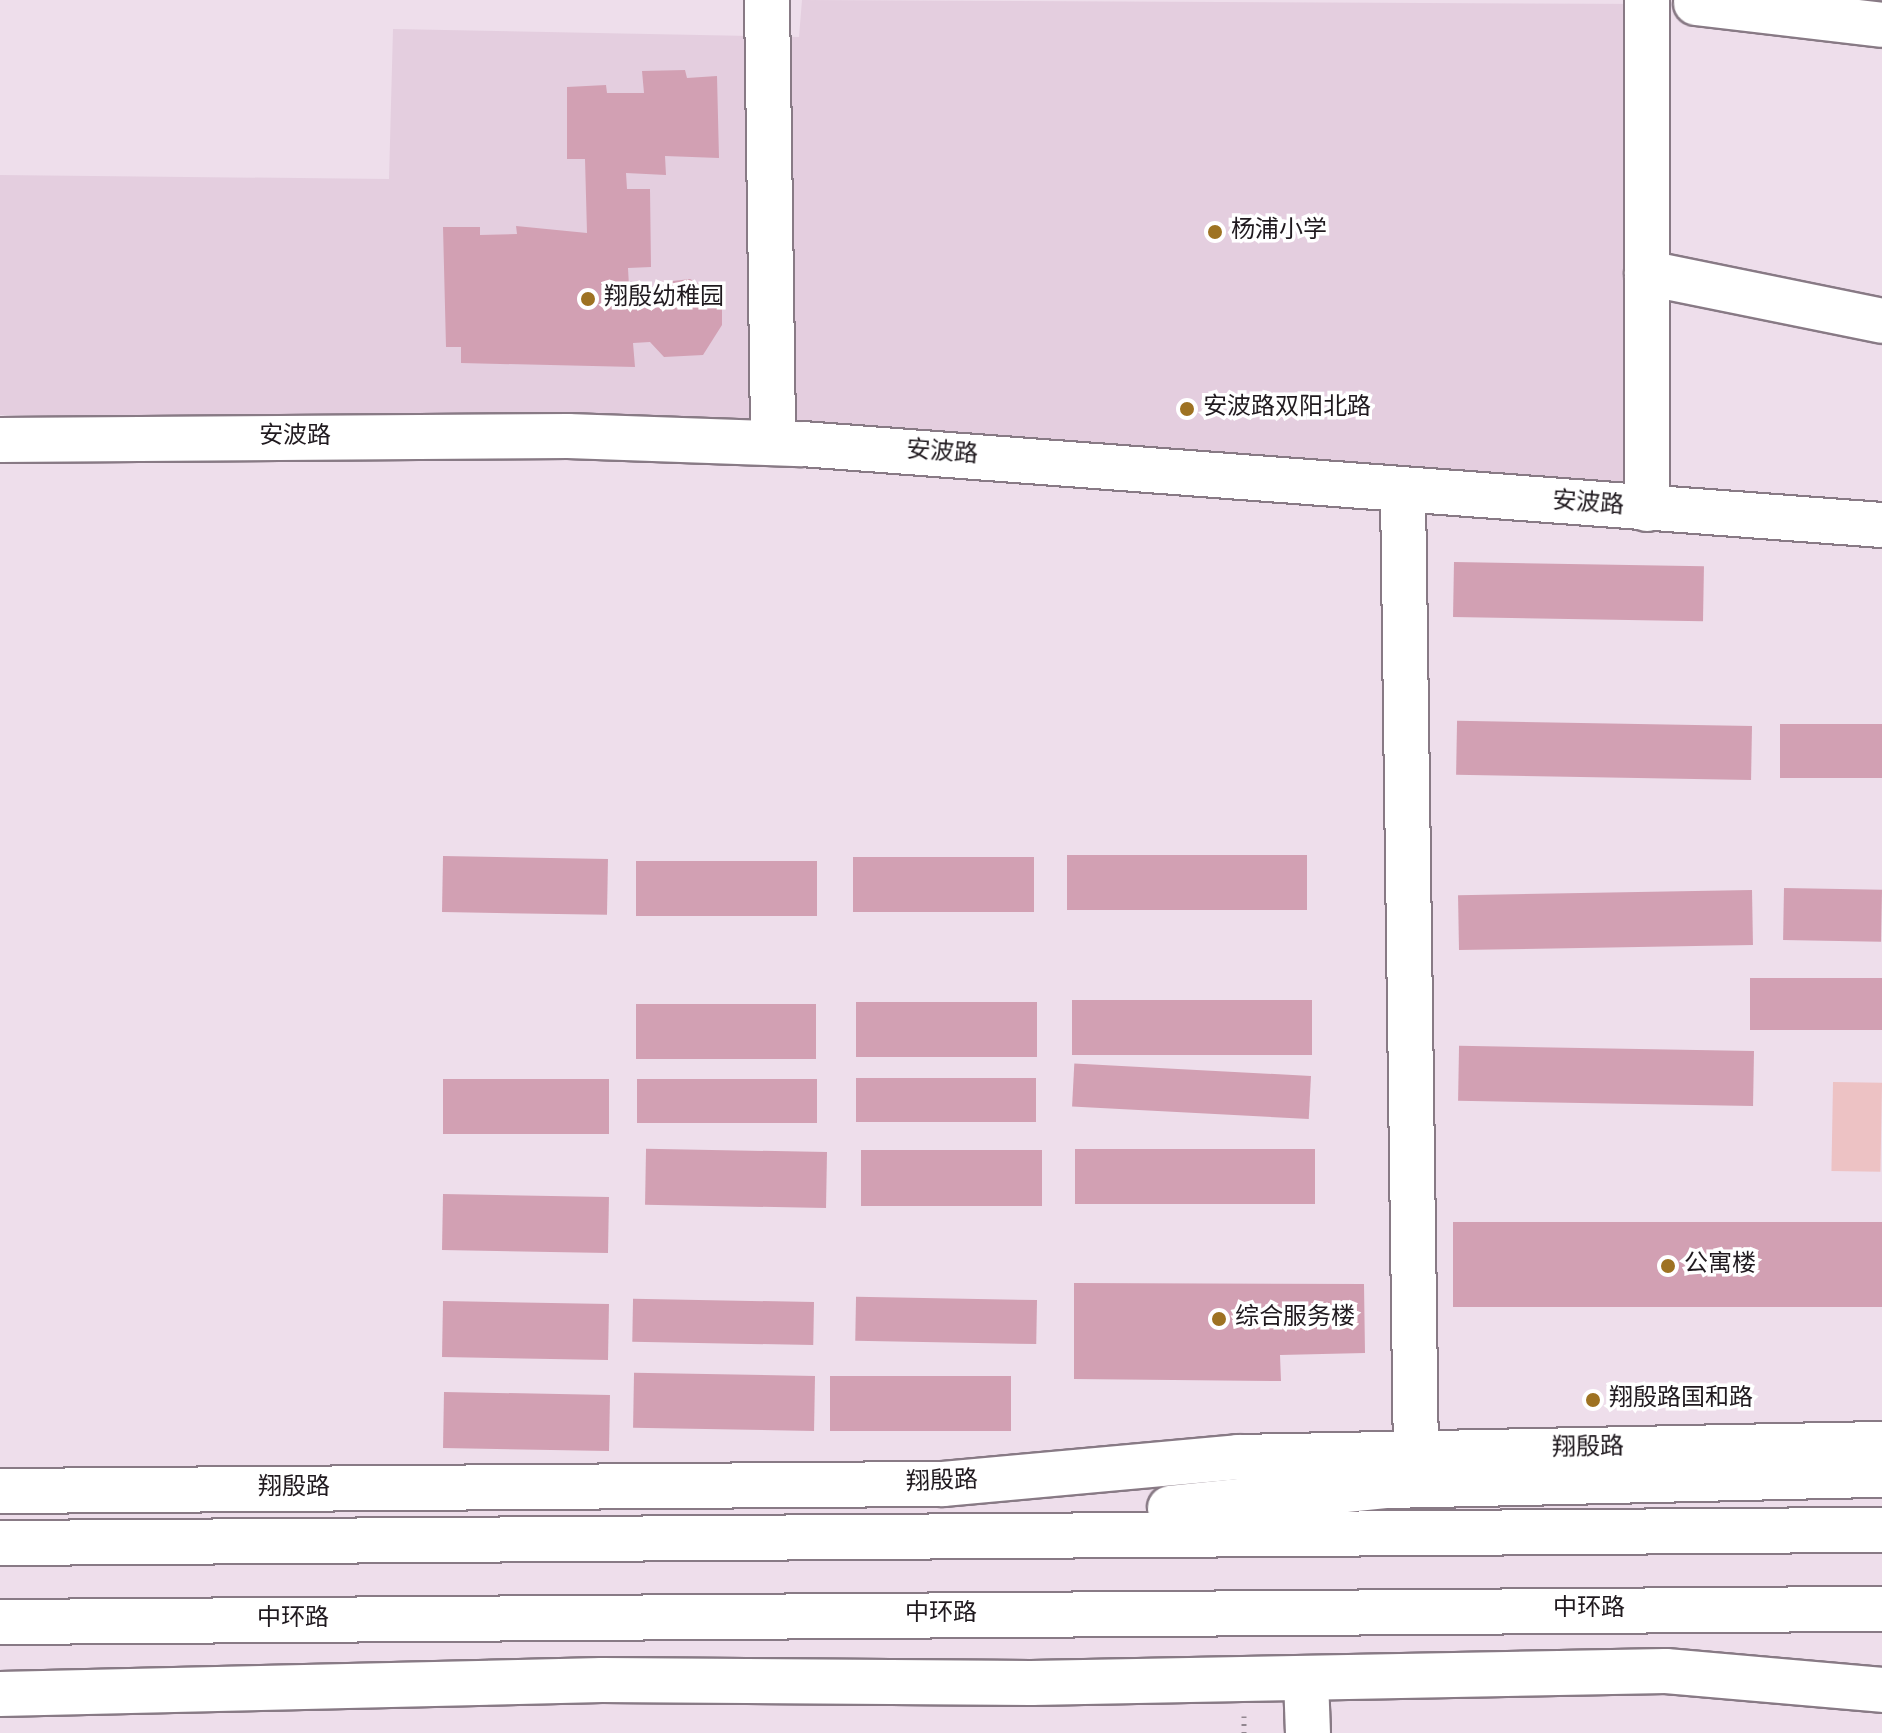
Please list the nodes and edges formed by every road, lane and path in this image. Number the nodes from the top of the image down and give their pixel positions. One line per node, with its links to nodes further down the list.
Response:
1 (767, 0): 8 (main road)
2 (1647, 0): 5 (main road)
3 (1696, 3): 4 (main road)
4 (1882, 25)
5 (1647, 273): 6 (main road); 10 (main road)
6 (1882, 321)
7 (0, 440): 8 (main road, 安波路)
8 (773, 443): 9 (main road, 安波路)
9 (1403, 492): 10 (main road, 安波路); 13 (main road)
10 (1647, 509): 11 (main road, 安波路)
11 (1882, 525)
12 (1882, 1444): 13 (main road, 翔殷路)
13 (1416, 1454): 15 (main road, 翔殷路)
14 (1882, 1475): 17 (main road)
15 (0, 1491)
16 (1882, 1530): 17 (main road)
17 (909, 1534): 18 (main road)
18 (0, 1543)
19 (1882, 1609): 20 (main road, 中环路)
20 (1662, 1610): 21 (main road, 中环路); 22 (main road)
21 (0, 1622)
22 (1882, 1626)
23 (1306, 1679): 24 (main road); 25 (main road); 26 (main road)
24 (1882, 1690)
25 (0, 1694)
26 (1308, 1733)

